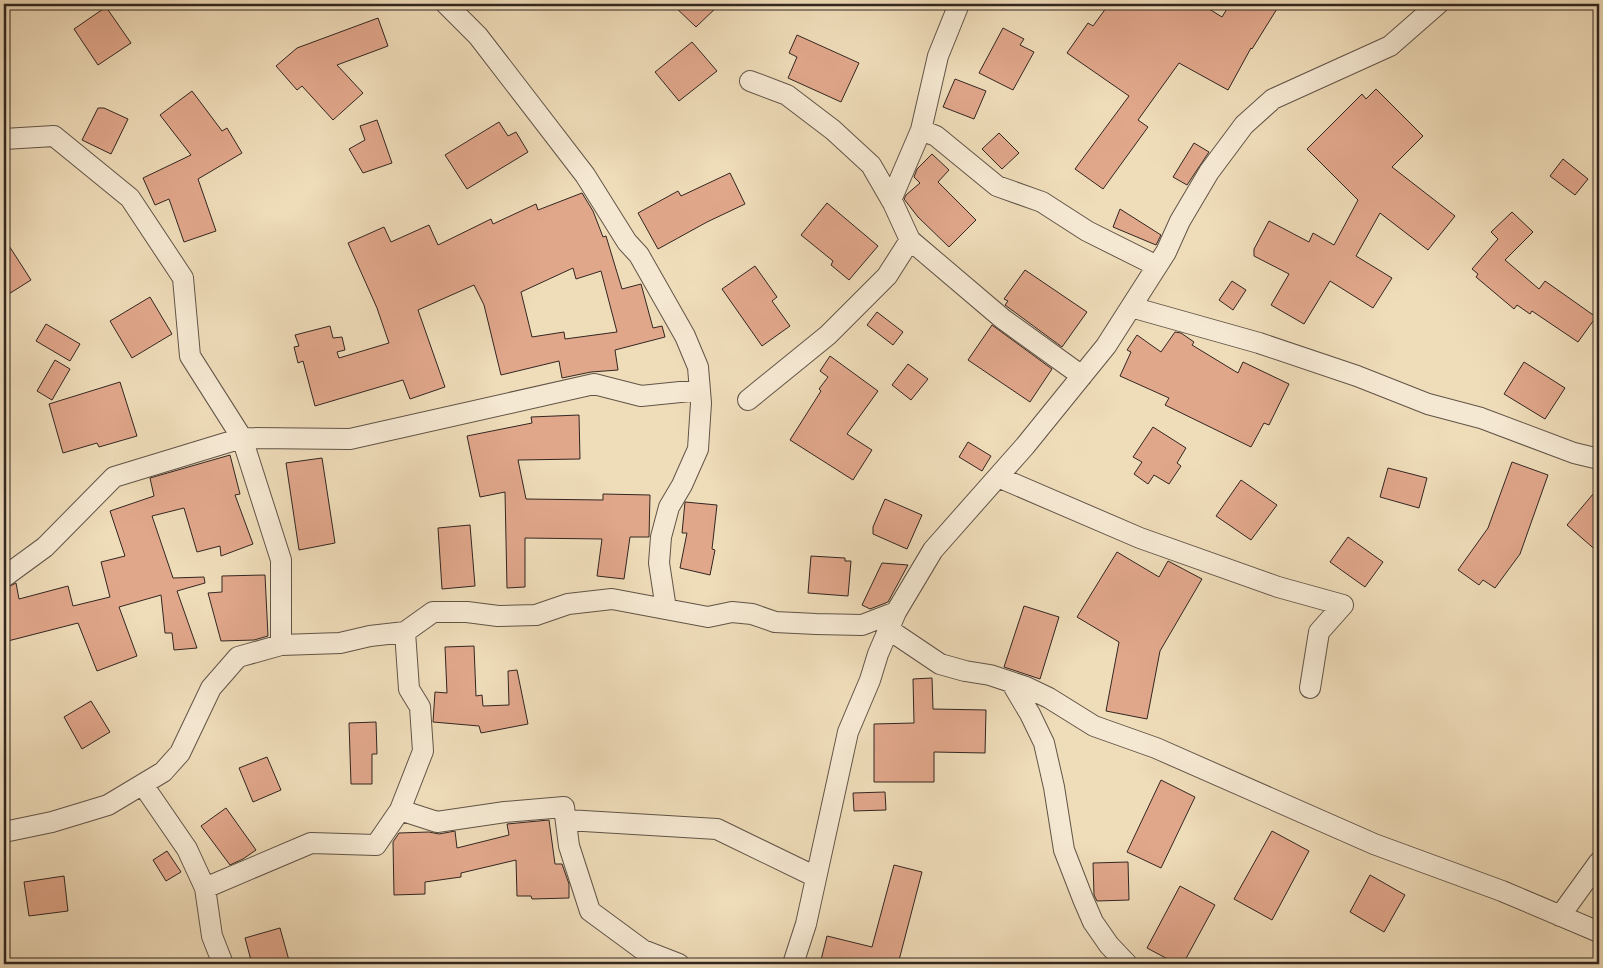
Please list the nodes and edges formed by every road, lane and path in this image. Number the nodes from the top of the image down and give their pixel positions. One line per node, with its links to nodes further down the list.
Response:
1 (446, 4): 12 (street)
2 (959, 4): 5 (street)
3 (1438, 4): 9 (street)
4 (750, 81): 7 (street)
5 (921, 130): 7 (street); 9 (street)
6 (4, 139): 14 (street)
7 (891, 200): 8 (street)
8 (910, 240): 11 (street); 13 (street)
9 (1157, 266): 10 (street)
10 (1131, 307): 11 (street); 15 (street)
11 (1082, 376): 16 (street)
12 (700, 390): 14 (street); 18 (street)
13 (748, 400)
14 (242, 438): 17 (street); 22 (street)
15 (1599, 460)
16 (998, 477): 19 (street); 25 (street)
17 (4, 577)
18 (666, 610): 20 (street); 21 (street)
19 (892, 620): 20 (street); 23 (street); 24 (street)
20 (862, 625): 23 (street)
21 (405, 632): 22 (street); 27 (street)
22 (281, 645): 26 (street)
23 (878, 654): 31 (street)
24 (1011, 682): 33 (street); 38 (street)
25 (1310, 688)
26 (143, 786): 29 (street); 32 (street)
27 (400, 810): 28 (street); 32 (street)
28 (566, 820): 31 (street); 36 (street)
29 (4, 832)
30 (1599, 862): 33 (street)
31 (816, 878): 37 (street)
32 (205, 888): 35 (street)
33 (1560, 916): 34 (street)
34 (1599, 932)
35 (223, 964)
36 (679, 964)
37 (793, 964)
38 (1127, 964)

